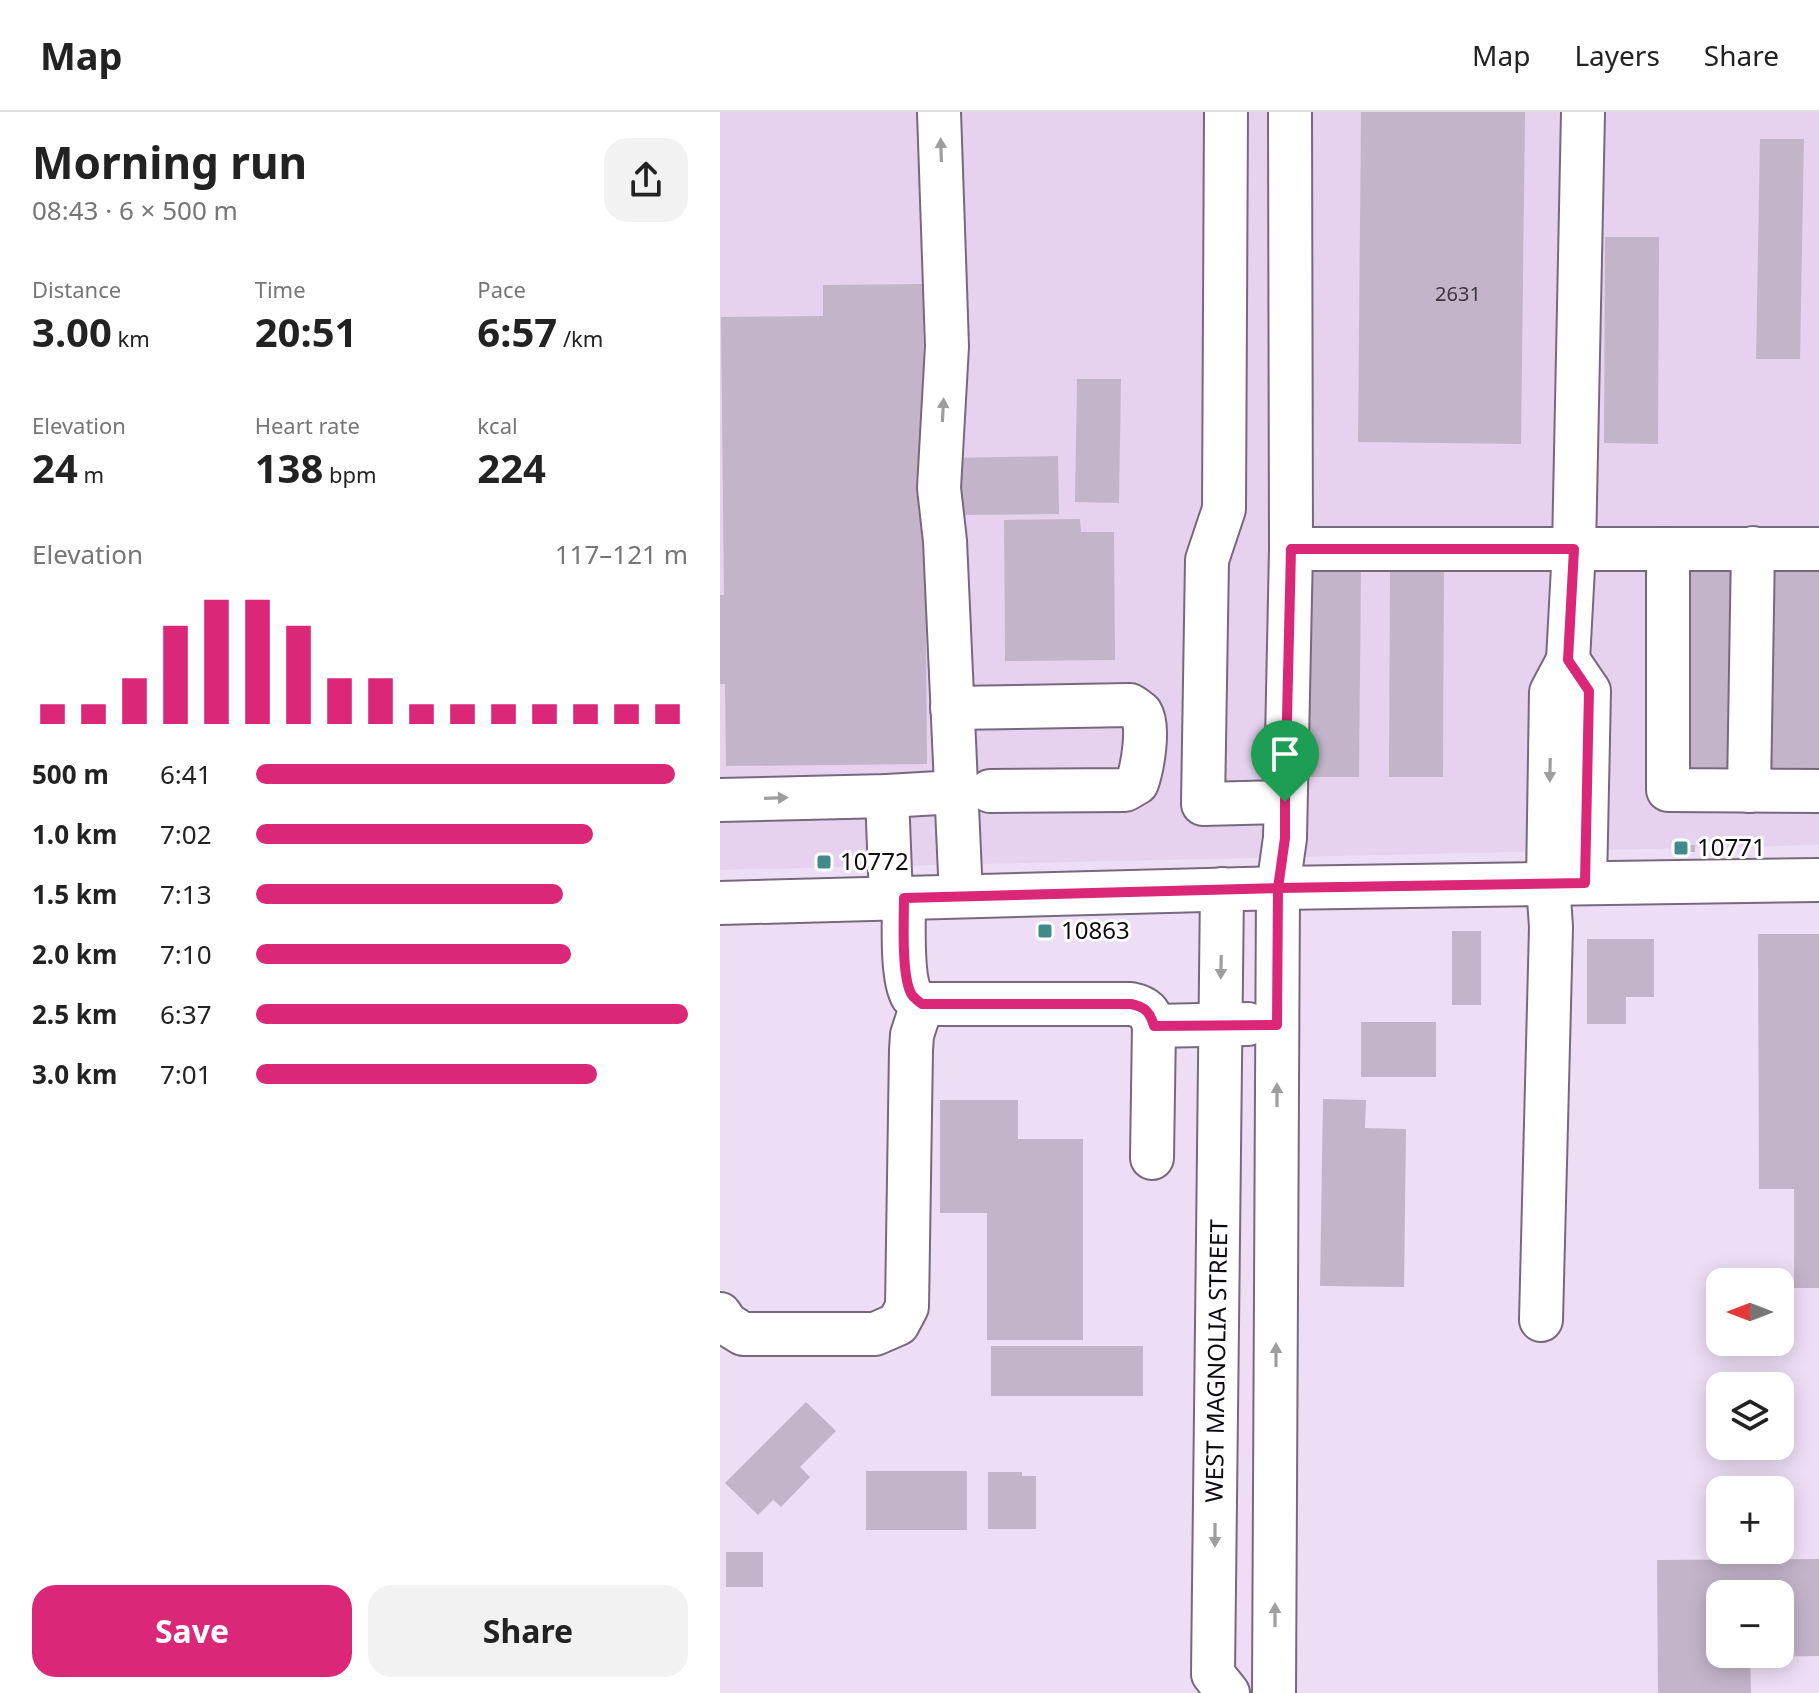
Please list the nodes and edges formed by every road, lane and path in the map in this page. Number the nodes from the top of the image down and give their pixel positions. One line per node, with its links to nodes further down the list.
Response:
1 (939, 112): 10 (street, one-way to 1)
2 (1226, 112): 16 (street)
3 (1290, 112): 6 (street)
4 (1583, 112): 7 (street)
5 (1753, 548): 8 (street); 9 (street); 12 (street)
6 (1291, 549): 7 (street); 16 (street)
7 (1574, 549): 8 (street); 18 (street)
8 (1668, 549): 12 (street)
9 (1819, 549)
10 (952, 708): 11 (street); 11 (street)
11 (973, 791): 14 (street); 21 (street)
12 (1749, 791): 13 (street)
13 (1819, 791)
14 (887, 796): 15 (street, one-way to 14); 22 (street)
15 (720, 800)
16 (1285, 802): 19 (street)
17 (1819, 880): 18 (street)
18 (1567, 883): 19 (street); 30 (street)
19 (1278, 888): 20 (street); 26 (street)
20 (1222, 889): 21 (street); 25 (street, WEST MAGNOLIA STREET, one-way to 25)
21 (961, 896): 22 (street)
22 (898, 898): 23 (street); 24 (street)
23 (720, 903)
24 (922, 1004): 27 (street); 29 (street)
25 (1220, 1024): 26 (street); 27 (street); 31 (street, WEST MAGNOLIA STREET, one-way to 31)
26 (1277, 1025): 32 (street, one-way to 26)
27 (1154, 1026): 28 (street)
28 (1152, 1158)
29 (720, 1314)
30 (1541, 1320)
31 (1212, 1687)
32 (1274, 1693)

